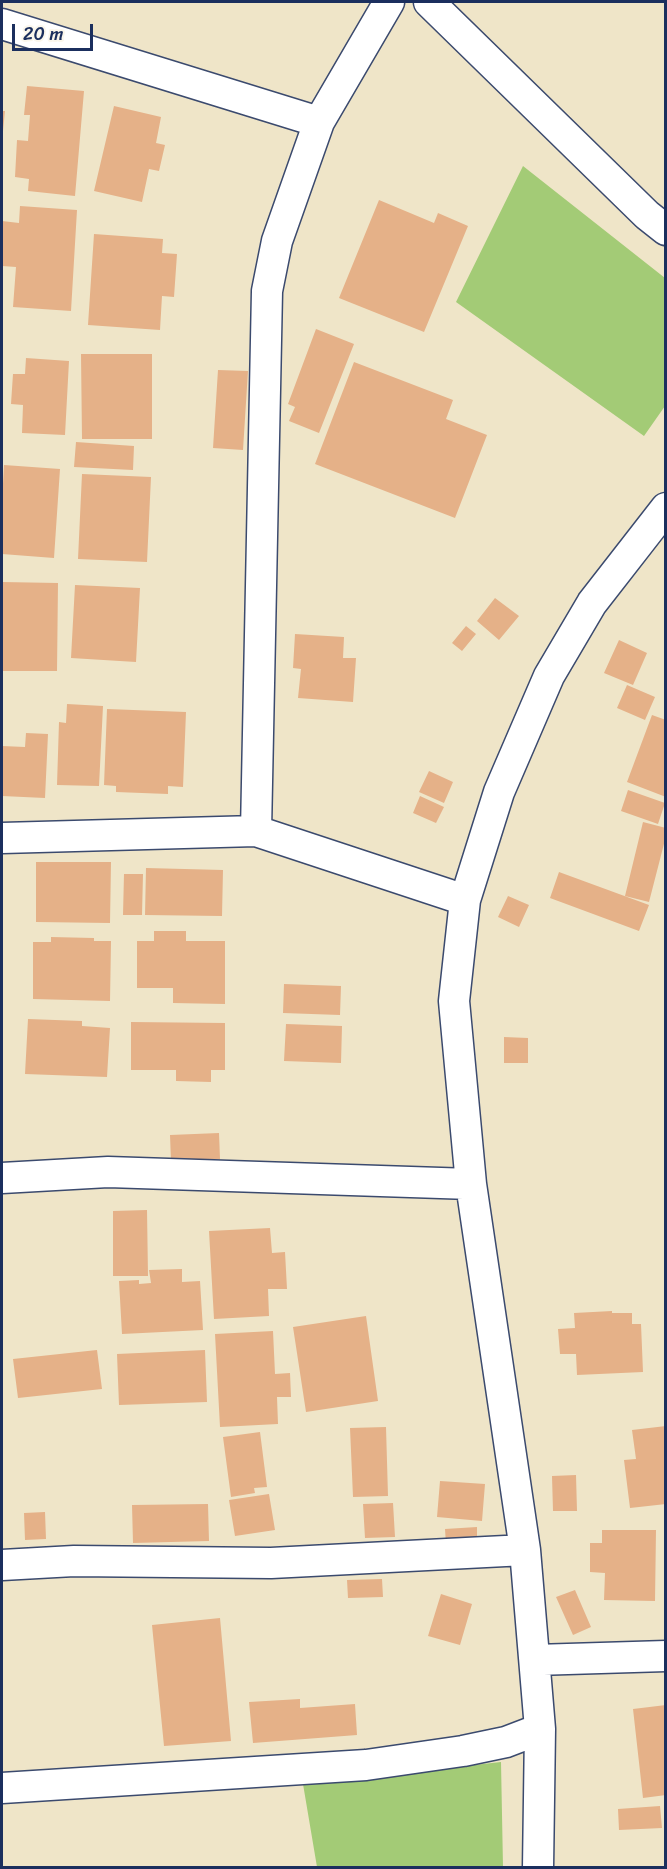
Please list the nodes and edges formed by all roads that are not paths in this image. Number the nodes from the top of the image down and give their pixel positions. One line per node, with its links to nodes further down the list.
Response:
1 (389, 2): 4 (street)
2 (429, 2): 5 (street)
3 (2, 24): 4 (street)
4 (319, 122): 7 (street)
5 (666, 230)
6 (666, 508): 9 (street)
7 (256, 831): 8 (street); 9 (street)
8 (2, 838)
9 (465, 900): 11 (street)
10 (2, 1178): 11 (street)
11 (471, 1184): 12 (street)
12 (525, 1550): 13 (street); 15 (street)
13 (2, 1565)
14 (666, 1656): 15 (street)
15 (535, 1660): 16 (street)
16 (540, 1729): 17 (street); 18 (street)
17 (2, 1788)
18 (538, 1868)

